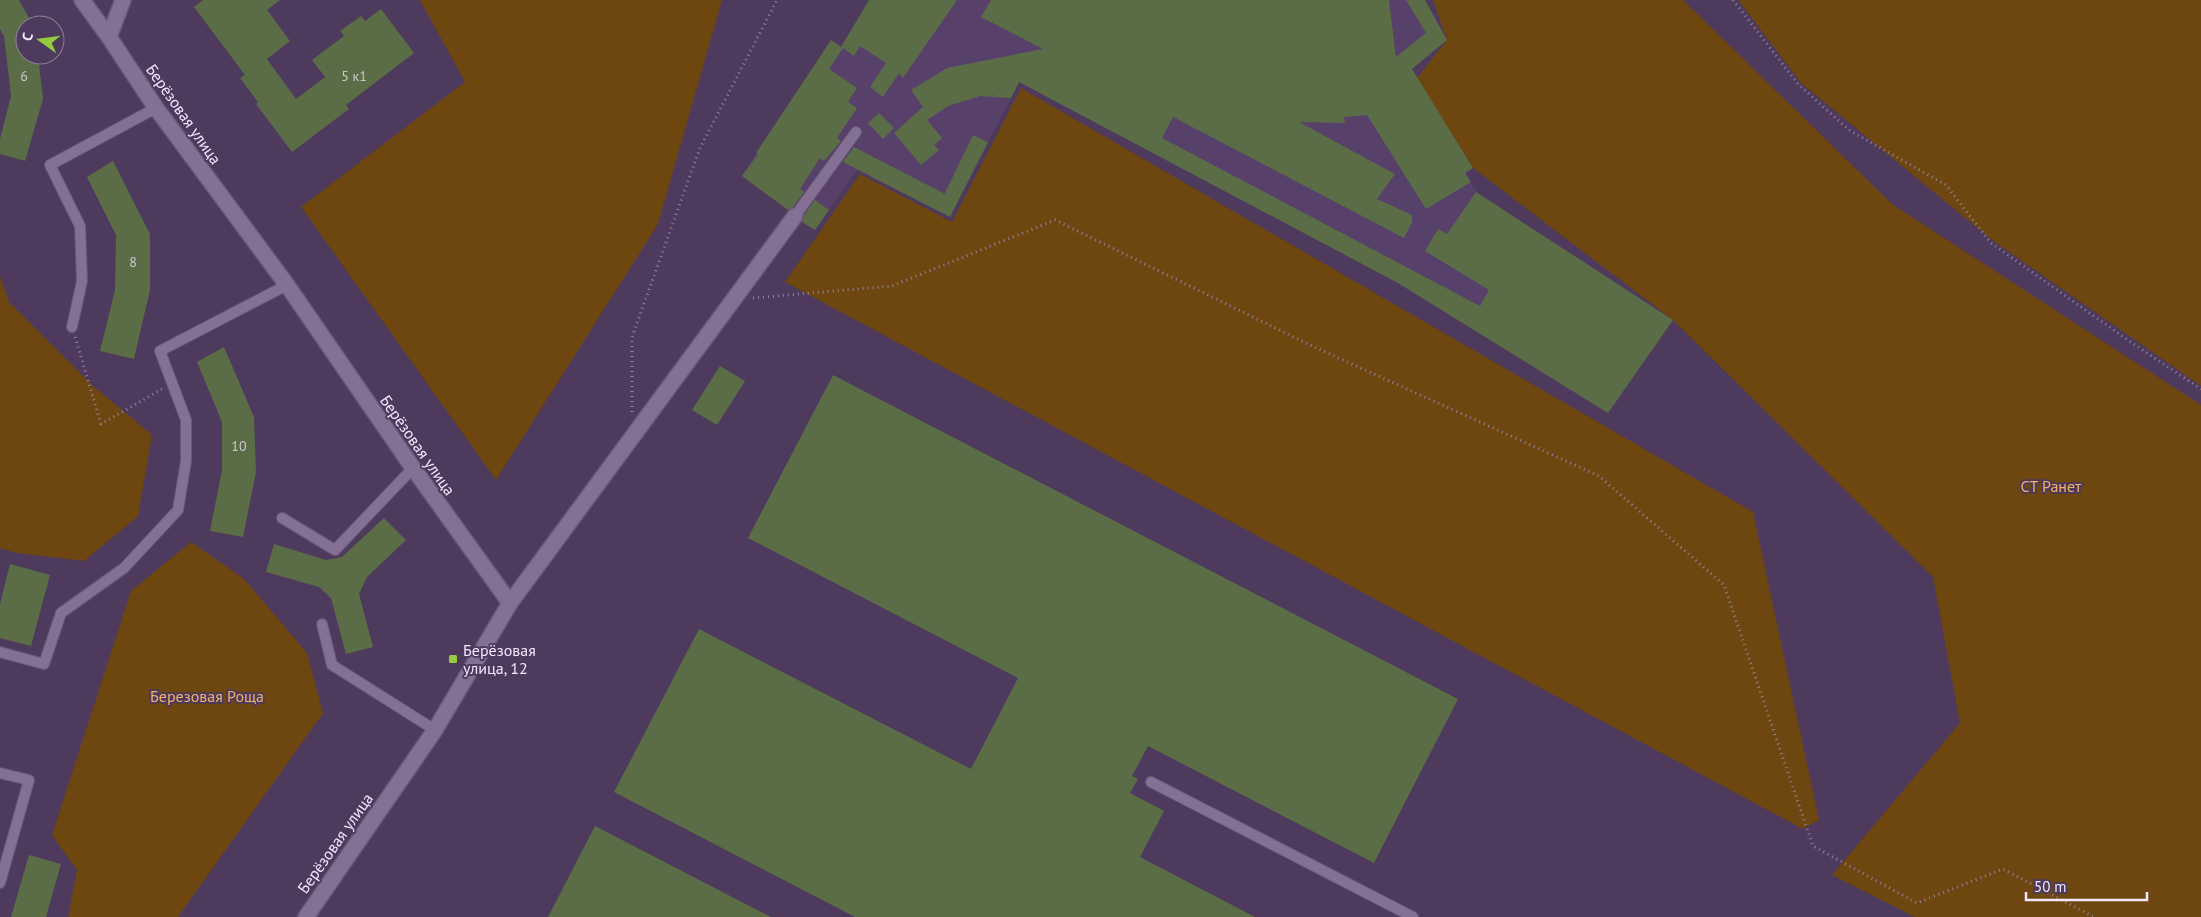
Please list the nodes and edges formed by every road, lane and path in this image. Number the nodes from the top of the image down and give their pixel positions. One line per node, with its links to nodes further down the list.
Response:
1 (82, 0): 5 (street, Берёзовая улица)
2 (123, 0): 5 (street)
3 (777, 0): 14 (path)
4 (1733, 0): 13 (path)
5 (109, 37): 6 (street, Берёзовая улица)
6 (156, 108): 9 (street, Берёзовая улица); 11 (lane)
7 (856, 132): 8 (lane)
8 (795, 216): 10 (street)
9 (287, 285): 12 (lane); 15 (street, Берёзовая улица)
10 (733, 300): 14 (street); 26 (path)
11 (72, 327): 12 (path)
12 (172, 383): 19 (lane)
13 (2201, 389)
14 (632, 438): 17 (street)
15 (413, 468): 16 (lane); 17 (street, Берёзовая улица)
16 (282, 518)
17 (510, 603): 20 (street, Берёзовая улица)
18 (322, 624): 20 (lane)
19 (0, 652)
20 (435, 730): 24 (street, Берёзовая улица)
21 (0, 773): 23 (lane)
22 (1151, 782): 25 (lane)
23 (0, 883)
24 (306, 917)
25 (1413, 917)
26 (2094, 917)

